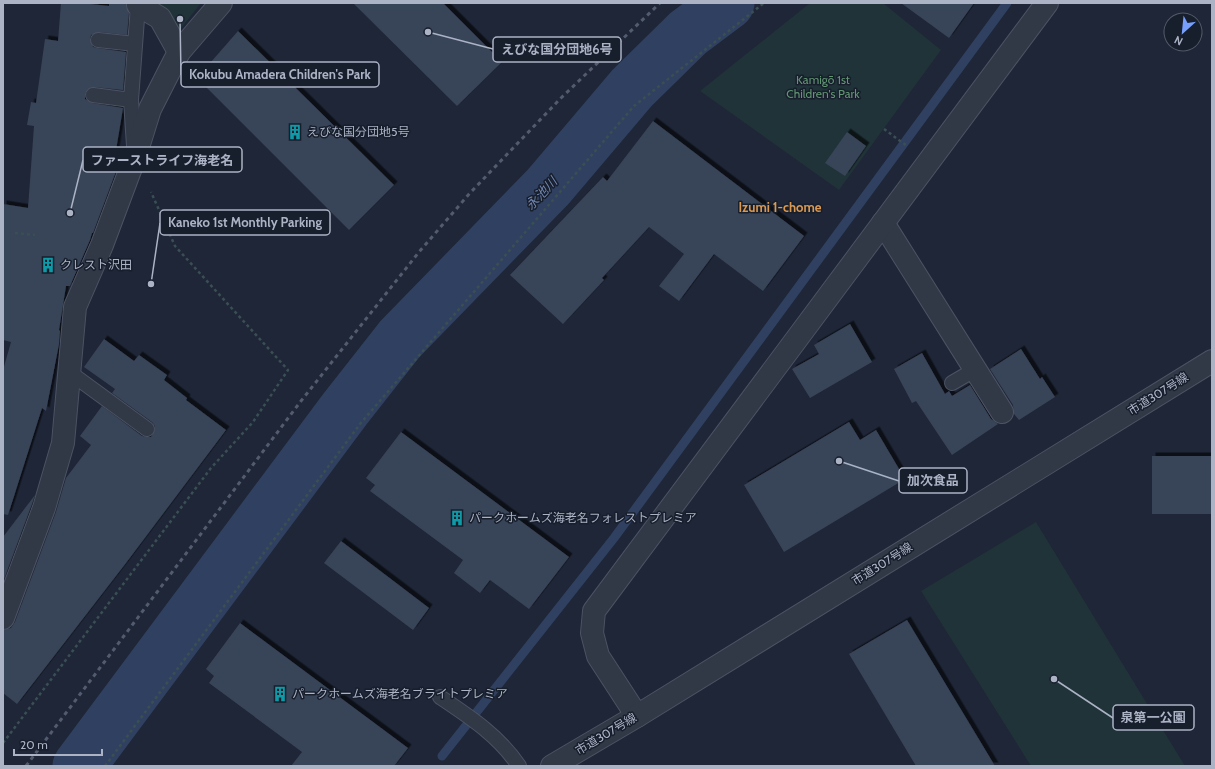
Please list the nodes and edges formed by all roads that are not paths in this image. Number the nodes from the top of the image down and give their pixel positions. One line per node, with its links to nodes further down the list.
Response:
1 (221, 3): 6 (street)
2 (1047, 3): 10 (street)
3 (139, 4): 5 (lane); 6 (street)
4 (98, 40): 5 (lane)
5 (135, 44): 8 (lane)
6 (179, 52): 9 (street)
7 (93, 95): 8 (lane)
8 (131, 100): 9 (lane)
9 (135, 156): 13 (street)
10 (883, 222): 12 (street); 19 (street)
11 (1212, 361): 19 (street, 市道307号線)
12 (976, 369): 14 (lane); 15 (street)
13 (69, 372): 16 (lane); 17 (street)
14 (952, 383)
15 (1002, 412)
16 (147, 430)
17 (3, 618)
18 (440, 697): 20 (lane)
19 (637, 716): 21 (street, 市道307号線)
20 (519, 766)
21 (552, 766)

